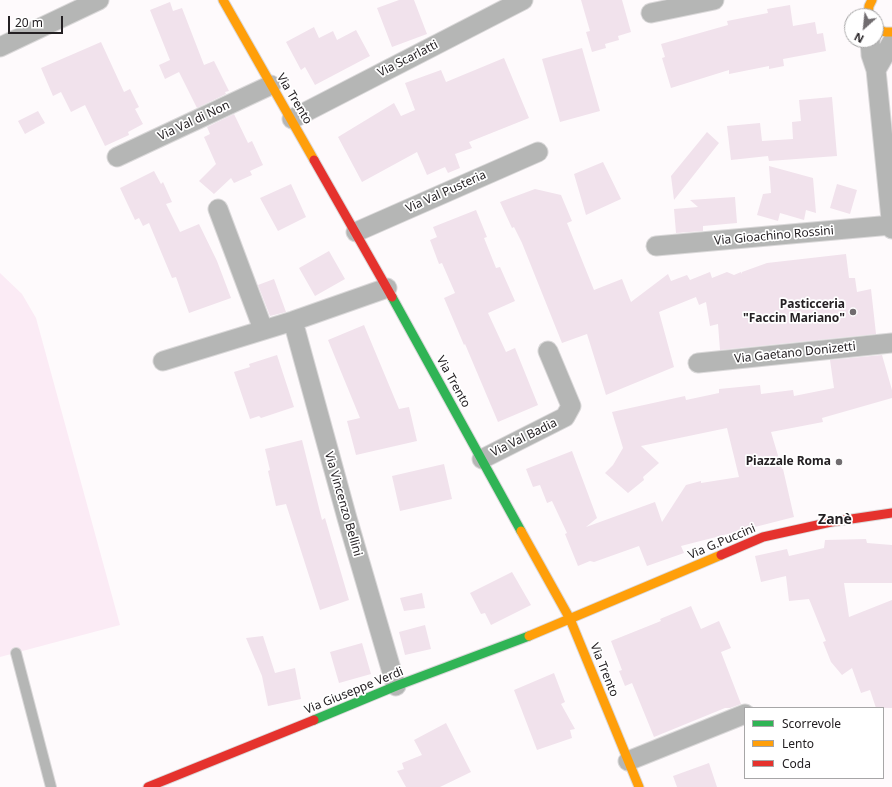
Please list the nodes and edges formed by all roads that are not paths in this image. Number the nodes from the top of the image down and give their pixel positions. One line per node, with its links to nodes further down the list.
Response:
1 (99, 0): 7 (street)
2 (223, 0): 10 (street, Via Trento)
3 (523, 0): 11 (street, Via Scarlatti)
4 (714, 0): 5 (street)
5 (651, 13)
6 (892, 42): 9 (street)
7 (0, 47)
8 (871, 48): 9 (street)
9 (876, 70): 15 (street)
10 (271, 85): 11 (street, Via Trento); 13 (street, Via Val di Non)
11 (292, 119): 17 (street, Via Trento)
12 (538, 152): 17 (street, Via Val Pusteria)
13 (117, 157)
14 (218, 209): 21 (street)
15 (892, 225): 16 (street); 18 (street, Via Gioachino Rossini)
16 (892, 229)
17 (356, 232): 19 (street, Via Trento)
18 (656, 246)
19 (388, 288): 20 (street); 26 (street, Via Trento)
20 (293, 321): 21 (street); 30 (street, Via Vincenzo Bellini)
21 (263, 329): 24 (street)
22 (892, 342): 25 (street, Via Gaetano Donizetti)
23 (548, 351): 26 (street, Via Val Badia)
24 (163, 361)
25 (698, 363)
26 (482, 459): 28 (street, Via Trento)
27 (892, 512): 28 (street, Via G.Puccini)
28 (570, 619): 30 (street, Via Giuseppe Verdi); 32 (street, Via Trento)
29 (16, 653): 33 (lane)
30 (396, 686): 34 (street, Via Giuseppe Verdi)
31 (744, 714): 32 (street)
32 (628, 761): 35 (street, Via Trento)
33 (51, 787)
34 (148, 787)
35 (639, 787)

